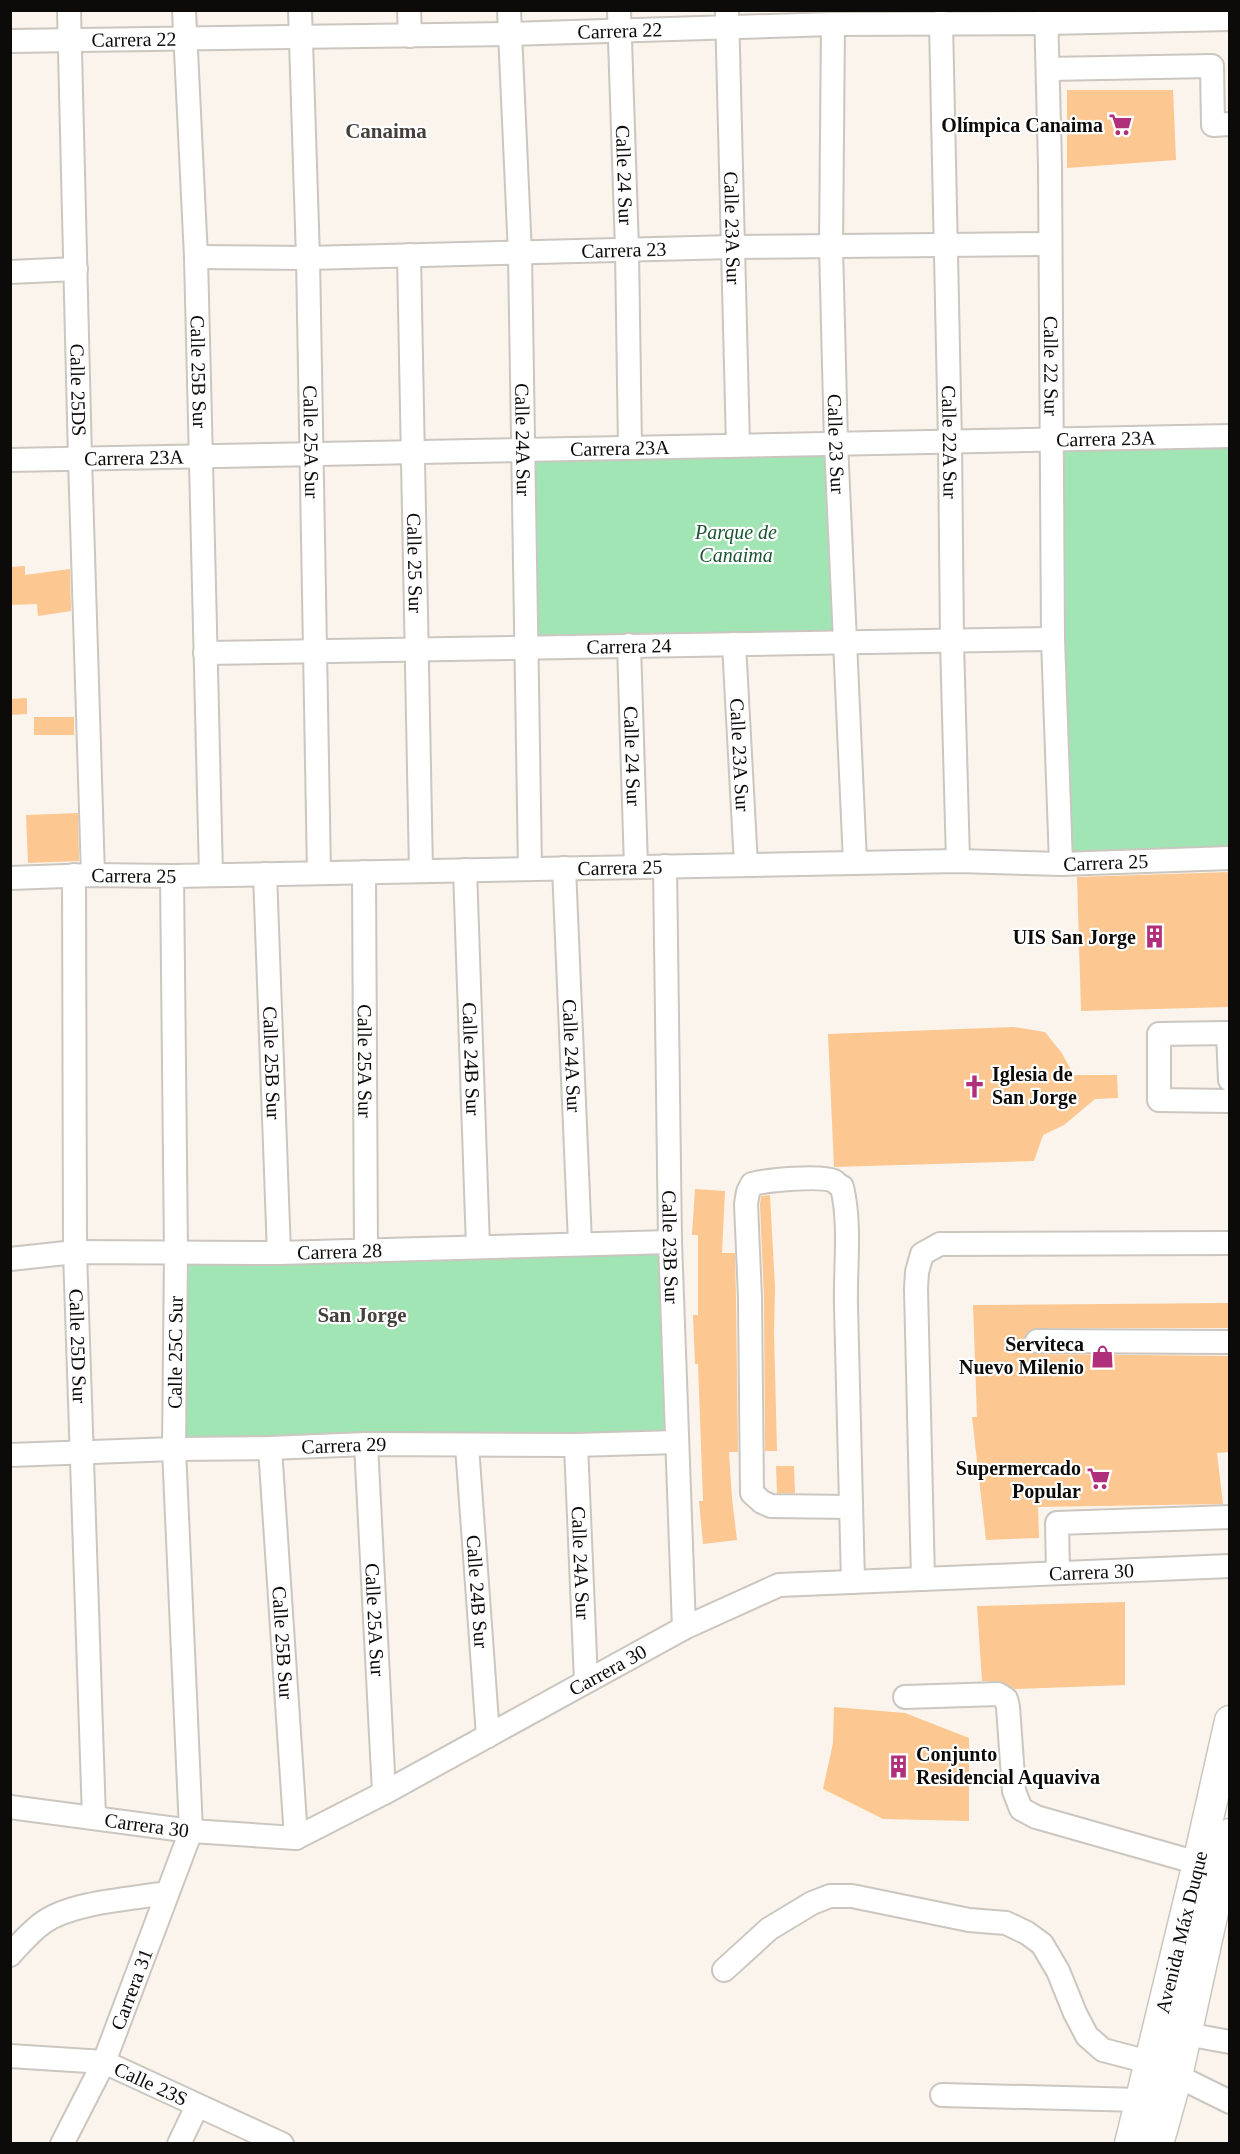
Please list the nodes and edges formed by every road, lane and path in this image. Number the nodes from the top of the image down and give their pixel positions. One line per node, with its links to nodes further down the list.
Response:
1 (69, 10): 17 (street, Calle 25DS)
2 (184, 10): 15 (street, Calle 25B Sur)
3 (300, 10): 14 (street, Calle 25A Sur)
4 (409, 10): 13 (street)
5 (509, 10): 12 (street, Calle 24A Sur)
6 (1047, 17): 8 (street, Carrera 22); 10 (street, Carrera 22); 18 (street, Calle 22 Sur)
7 (727, 19): 9 (street, Carrera 22); 11 (street, Carrera 22); 22 (street, Calle 23A Sur)
8 (1230, 19)
9 (619, 21): 12 (street, Carrera 22); 24 (street, Calle 24 Sur)
10 (941, 22): 11 (street, Carrera 22); 21 (street, Calle 22A Sur)
11 (833, 24): 23 (street, Calle 23 Sur)
12 (509, 34): 13 (street, Carrera 22); 25 (street, Calle 24A Sur)
13 (410, 36): 14 (street, Carrera 22)
14 (300, 37): 15 (street, Carrera 22); 28 (street, Calle 25A Sur)
15 (185, 38): 17 (street, Carrera 22); 27 (street, Calle 25B Sur)
16 (10, 40): 17 (street, Carrera 22)
17 (70, 40): 29 (street, Calle 25DS)
18 (1048, 69): 19 (street); 20 (street, Calle 22 Sur)
19 (1230, 124)
20 (1050, 244): 21 (street, Carrera 23); 32 (street, Calle 22 Sur)
21 (945, 245): 23 (street, Carrera 23); 33 (street, Calle 22A Sur)
22 (733, 247): 23 (street, Carrera 23); 24 (street, Carrera 23); 35 (street, Calle 23A Sur)
23 (831, 247): 34 (street, Calle 23 Sur)
24 (627, 250): 25 (street, Carrera 23); 36 (street, Calle 24 Sur)
25 (520, 254): 26 (street, Carrera 23); 37 (street, Calle 24A Sur)
26 (409, 255): 28 (street, Carrera 23); 38 (street, Calle 25 Sur)
27 (196, 257): 28 (street, Carrera 23); 40 (street, Calle 25B Sur)
28 (308, 258): 39 (street, Calle 25A Sur)
29 (76, 269): 30 (street); 41 (street, Calle 25DS)
30 (10, 272)
31 (1230, 436): 32 (street, Carrera 23A)
32 (1053, 439): 33 (street, Carrera 23A); 43 (street, Calle 22 Sur)
33 (950, 442): 34 (street, Carrera 23A); 45 (street, Calle 22A Sur)
34 (836, 443): 35 (street, Carrera 23A); 44 (street, Calle 23 Sur)
35 (738, 445): 36 (street, Carrera 23A)
36 (630, 448): 37 (street, Carrera 23A)
37 (523, 450): 38 (street, Carrera 23A); 48 (street, Calle 24A Sur)
38 (412, 452): 39 (street, Carrera 23A); 49 (street, Calle 25 Sur)
39 (311, 455): 40 (street, Carrera 23A); 50 (street, Calle 25A Sur)
40 (201, 457): 41 (street, Carrera 23A); 51 (street, Calle 25B Sur)
41 (80, 459): 42 (street, Carrera 23A); 66 (street, Calle 25DS)
42 (10, 460)
43 (1053, 639): 45 (street, Carrera 24); 55 (street, Calle 22 Sur)
44 (844, 642): 45 (street, Carrera 24); 46 (street, Carrera 24); 54 (street, Calle 23 Sur)
45 (952, 642): 53 (street, Calle 22A Sur)
46 (734, 644): 47 (street, Carrera 24); 56 (street, Calle 23A Sur)
47 (629, 645): 48 (street, Carrera 24); 58 (street, Calle 24 Sur)
48 (526, 647): 49 (street, Carrera 24); 60 (street, Calle 24A Sur)
49 (417, 649): 50 (street, Carrera 24); 62 (street, Calle 25 Sur)
50 (315, 651): 51 (street, Carrera 24); 64 (street, Calle 25A Sur)
51 (205, 653): 67 (street, Calle 25B Sur)
52 (1230, 858): 55 (street, Carrera 25)
53 (958, 861): 54 (street, Carrera 25); 55 (street, Carrera 25)
54 (855, 862): 56 (street, Carrera 25)
55 (1061, 864)
56 (746, 865): 57 (street, Carrera 25)
57 (665, 866): 58 (street, Carrera 25); 72 (street, Calle 23B Sur)
58 (636, 867): 59 (street, Carrera 25)
59 (564, 868): 60 (street, Carrera 25); 74 (street, Calle 24A Sur)
60 (530, 869): 61 (street, Carrera 25)
61 (465, 870): 62 (street, Carrera 25); 75 (street, Calle 24B Sur)
62 (421, 871): 63 (street, Carrera 25)
63 (364, 872): 64 (street, Carrera 25); 76 (street, Calle 25A Sur)
64 (319, 873): 65 (street, Carrera 25)
65 (265, 874): 67 (street, Carrera 25); 79 (street, Calle 25B Sur)
66 (83, 875): 68 (street, Carrera 25); 69 (street, Carrera 25); 77 (street, Calle 25D Sur)
67 (211, 875): 68 (street, Carrera 25)
68 (172, 876): 78 (street, Calle 25C Sur)
69 (10, 878)
70 (1230, 1080): 71 (street)
71 (1230, 1101)
72 (670, 1242): 74 (street, Carrera 28); 83 (street, Calle 23B Sur)
73 (1230, 1243): 95 (street)
74 (580, 1244): 75 (street, Carrera 28)
75 (478, 1247): 76 (street, Carrera 28)
76 (366, 1251): 79 (street, Carrera 28)
77 (75, 1252): 78 (street, Carrera 28); 80 (street, Carrera 28); 89 (street, Calle 25D Sur)
78 (176, 1252): 79 (street, Carrera 28); 88 (street, Calle 25C Sur)
79 (279, 1253)
80 (10, 1259)
81 (1037, 1341): 82 (street)
82 (1230, 1342)
83 (677, 1442): 85 (street, Carrera 29); 97 (street, Calle 23B Sur)
84 (366, 1444): 86 (street, Carrera 29); 87 (street, Carrera 29); 102 (street, Calle 25A Sur)
85 (576, 1445): 86 (street, Carrera 29); 98 (street, Calle 24A Sur)
86 (466, 1446): 101 (street, Calle 24B Sur)
87 (270, 1448): 88 (street, Carrera 29); 106 (street, Calle 25B Sur)
88 (174, 1449): 89 (street, Carrera 29); 105 (street, Calle 25C Sur)
89 (81, 1452): 90 (street, Carrera 29); 104 (street, Calle 25D Sur)
90 (10, 1455)
91 (851, 1507): 91 (street); 96 (street)
92 (1230, 1517): 94 (street)
93 (1230, 1566): 94 (street, Carrera 30)
94 (1058, 1573): 95 (street, Carrera 30)
95 (923, 1579): 96 (street, Carrera 30)
96 (853, 1582): 97 (street, Carrera 30)
97 (684, 1628): 98 (street, Carrera 30)
98 (586, 1682): 101 (street, Carrera 30)
99 (905, 1696): 107 (street)
100 (1230, 1721): 107 (main road, Avenida Máx Duque)
101 (488, 1736): 102 (street, Carrera 30)
102 (384, 1793): 106 (street, Carrera 30)
103 (10, 1808): 104 (street, Carrera 30)
104 (94, 1818): 105 (street, Carrera 30)
105 (191, 1831): 106 (street, Carrera 30); 108 (street, Carrera 31)
106 (296, 1838)
107 (1220, 1855): 111 (main road, Avenida Máx Duque); 115 (main road, Avenida Máx Duque)
108 (166, 1893): 109 (street); 114 (street, Carrera 31)
109 (10, 1955)
110 (724, 1970): 115 (street)
111 (1186, 2034): 112 (street); 116 (main road, Avenida Máx Duque)
112 (1230, 2042)
113 (10, 2056): 114 (street, Calle 23S)
114 (104, 2062): 120 (street, Calle 23S); 121 (street, Carrera 31)
115 (1149, 2062): 116 (street); 119 (main road, Avenida Máx Duque)
116 (1177, 2076): 118 (street); 125 (main road, Avenida Máx Duque)
117 (942, 2095): 119 (street)
118 (1223, 2095)
119 (1141, 2100): 124 (main road, Avenida Máx Duque)
120 (197, 2106): 122 (street); 123 (street, Calle 23S)
121 (62, 2144)
122 (179, 2144)
123 (282, 2144)
124 (1130, 2144)
125 (1158, 2144)

